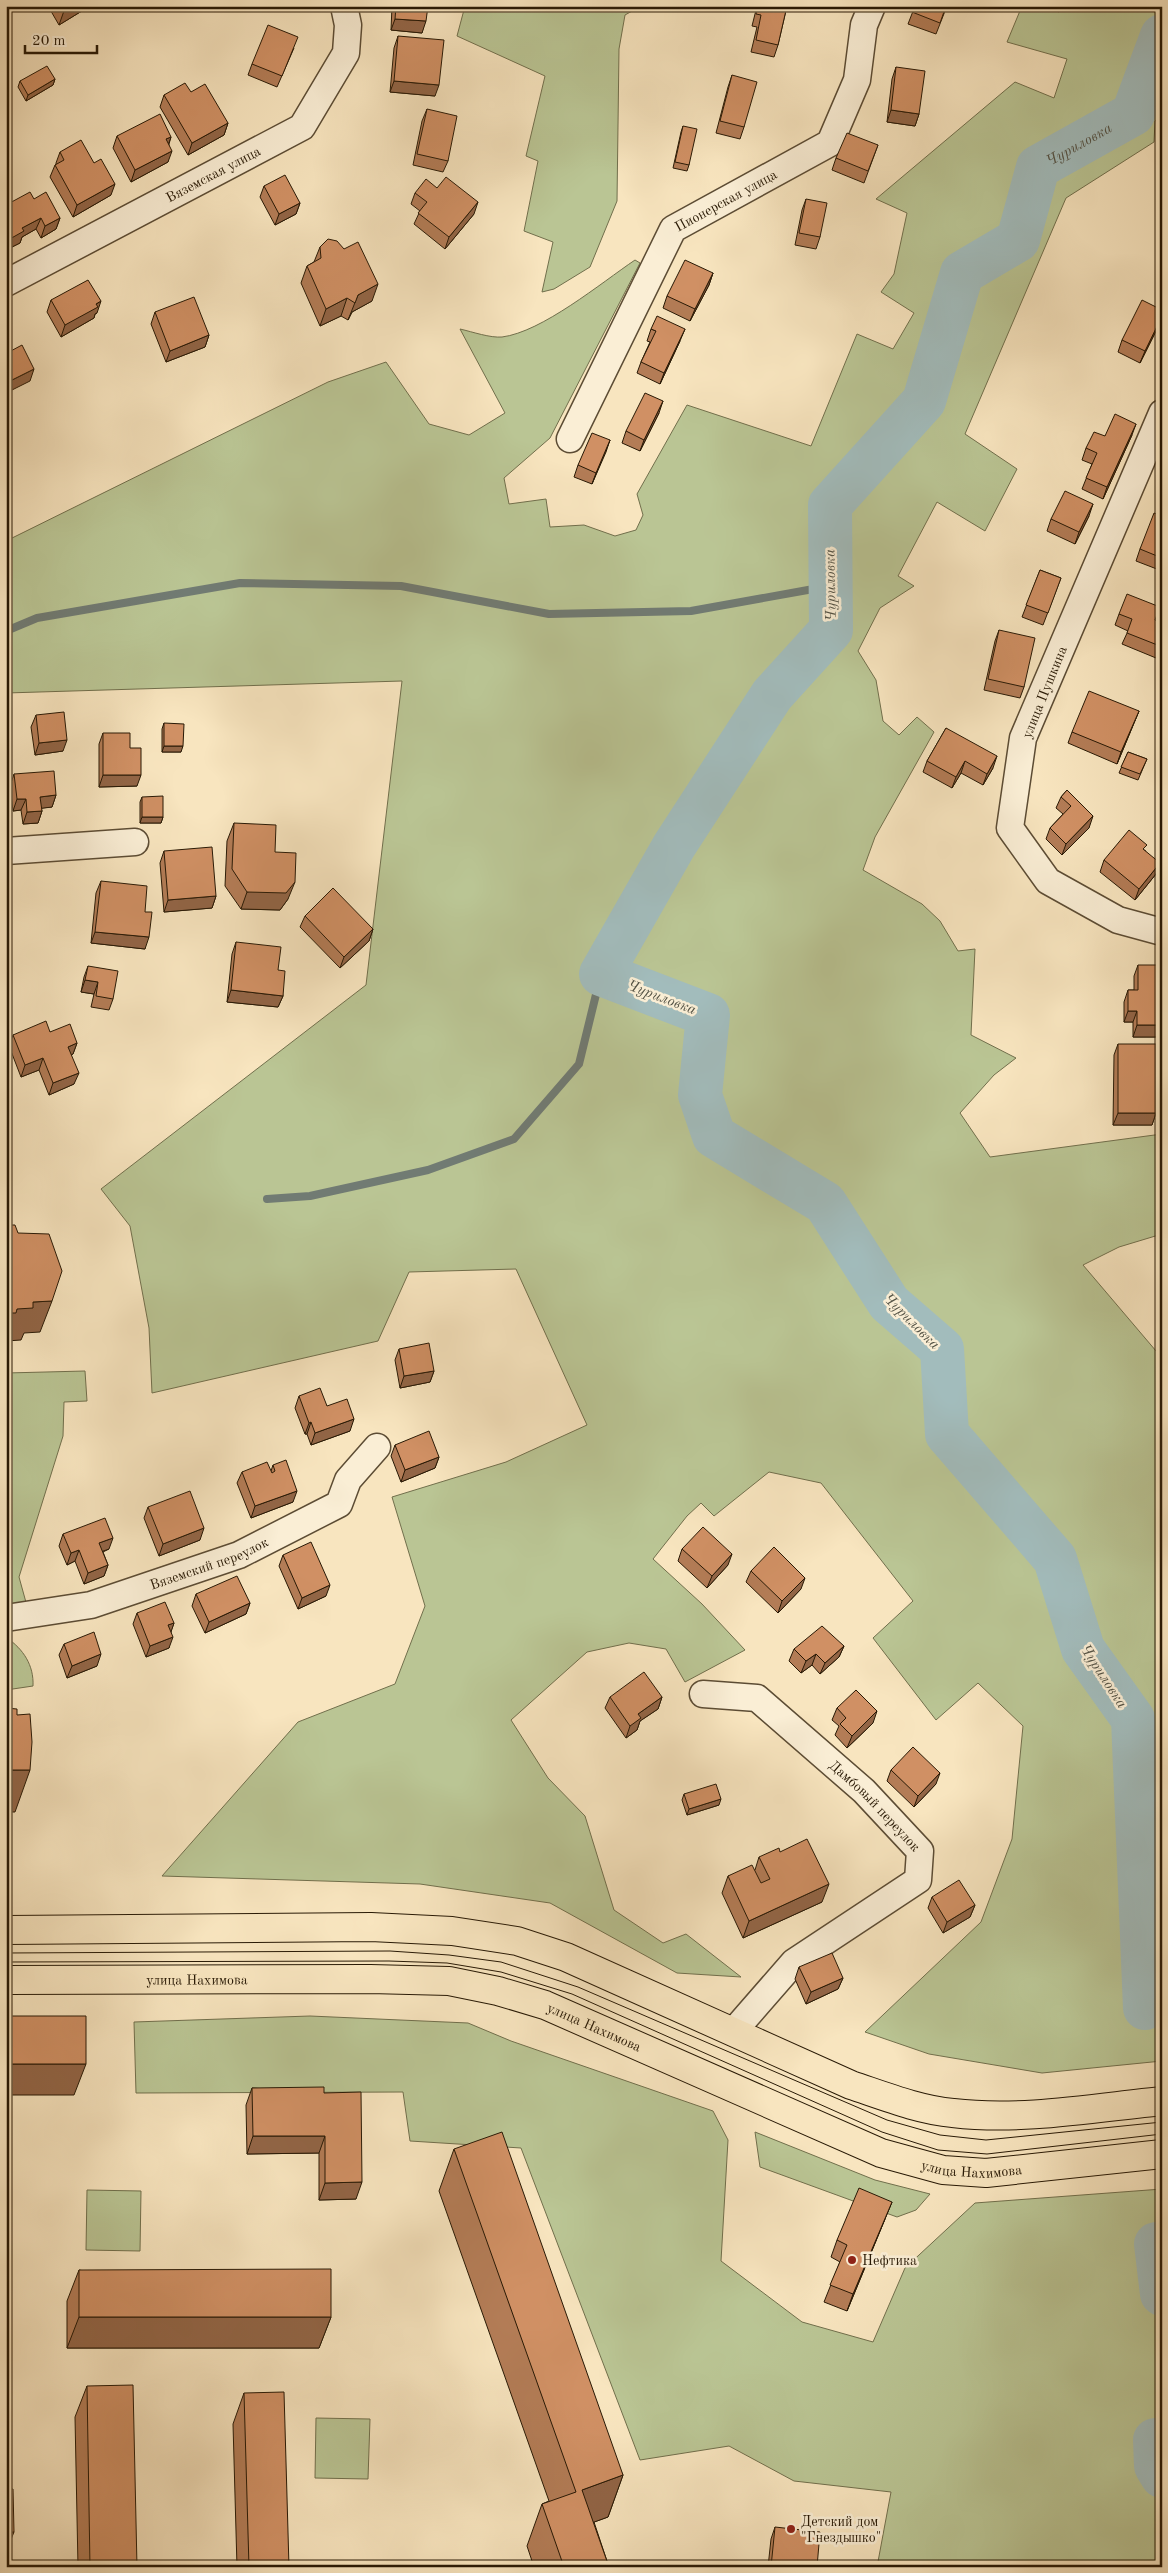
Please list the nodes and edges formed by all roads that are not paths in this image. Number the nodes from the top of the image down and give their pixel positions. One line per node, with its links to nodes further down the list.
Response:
1 (344, 6): 3 (street, Вяземская улица)
2 (872, 6): 5 (street, Пионерская улица)
3 (6, 284)
4 (1162, 413): 8 (street, улица Пушкина)
5 (570, 439)
6 (135, 842): 7 (street)
7 (6, 851)
8 (1162, 932)
9 (377, 1447): 10 (street, Вяземский переулок)
10 (6, 1618)
11 (703, 1694): 14 (street, Дамбовый переулок)
12 (6, 1930): 14 (main road)
13 (6, 1980): 16 (main road, улица Нахимова)
14 (733, 2032): 15 (main road)
15 (1162, 2101)
16 (1162, 2154)

